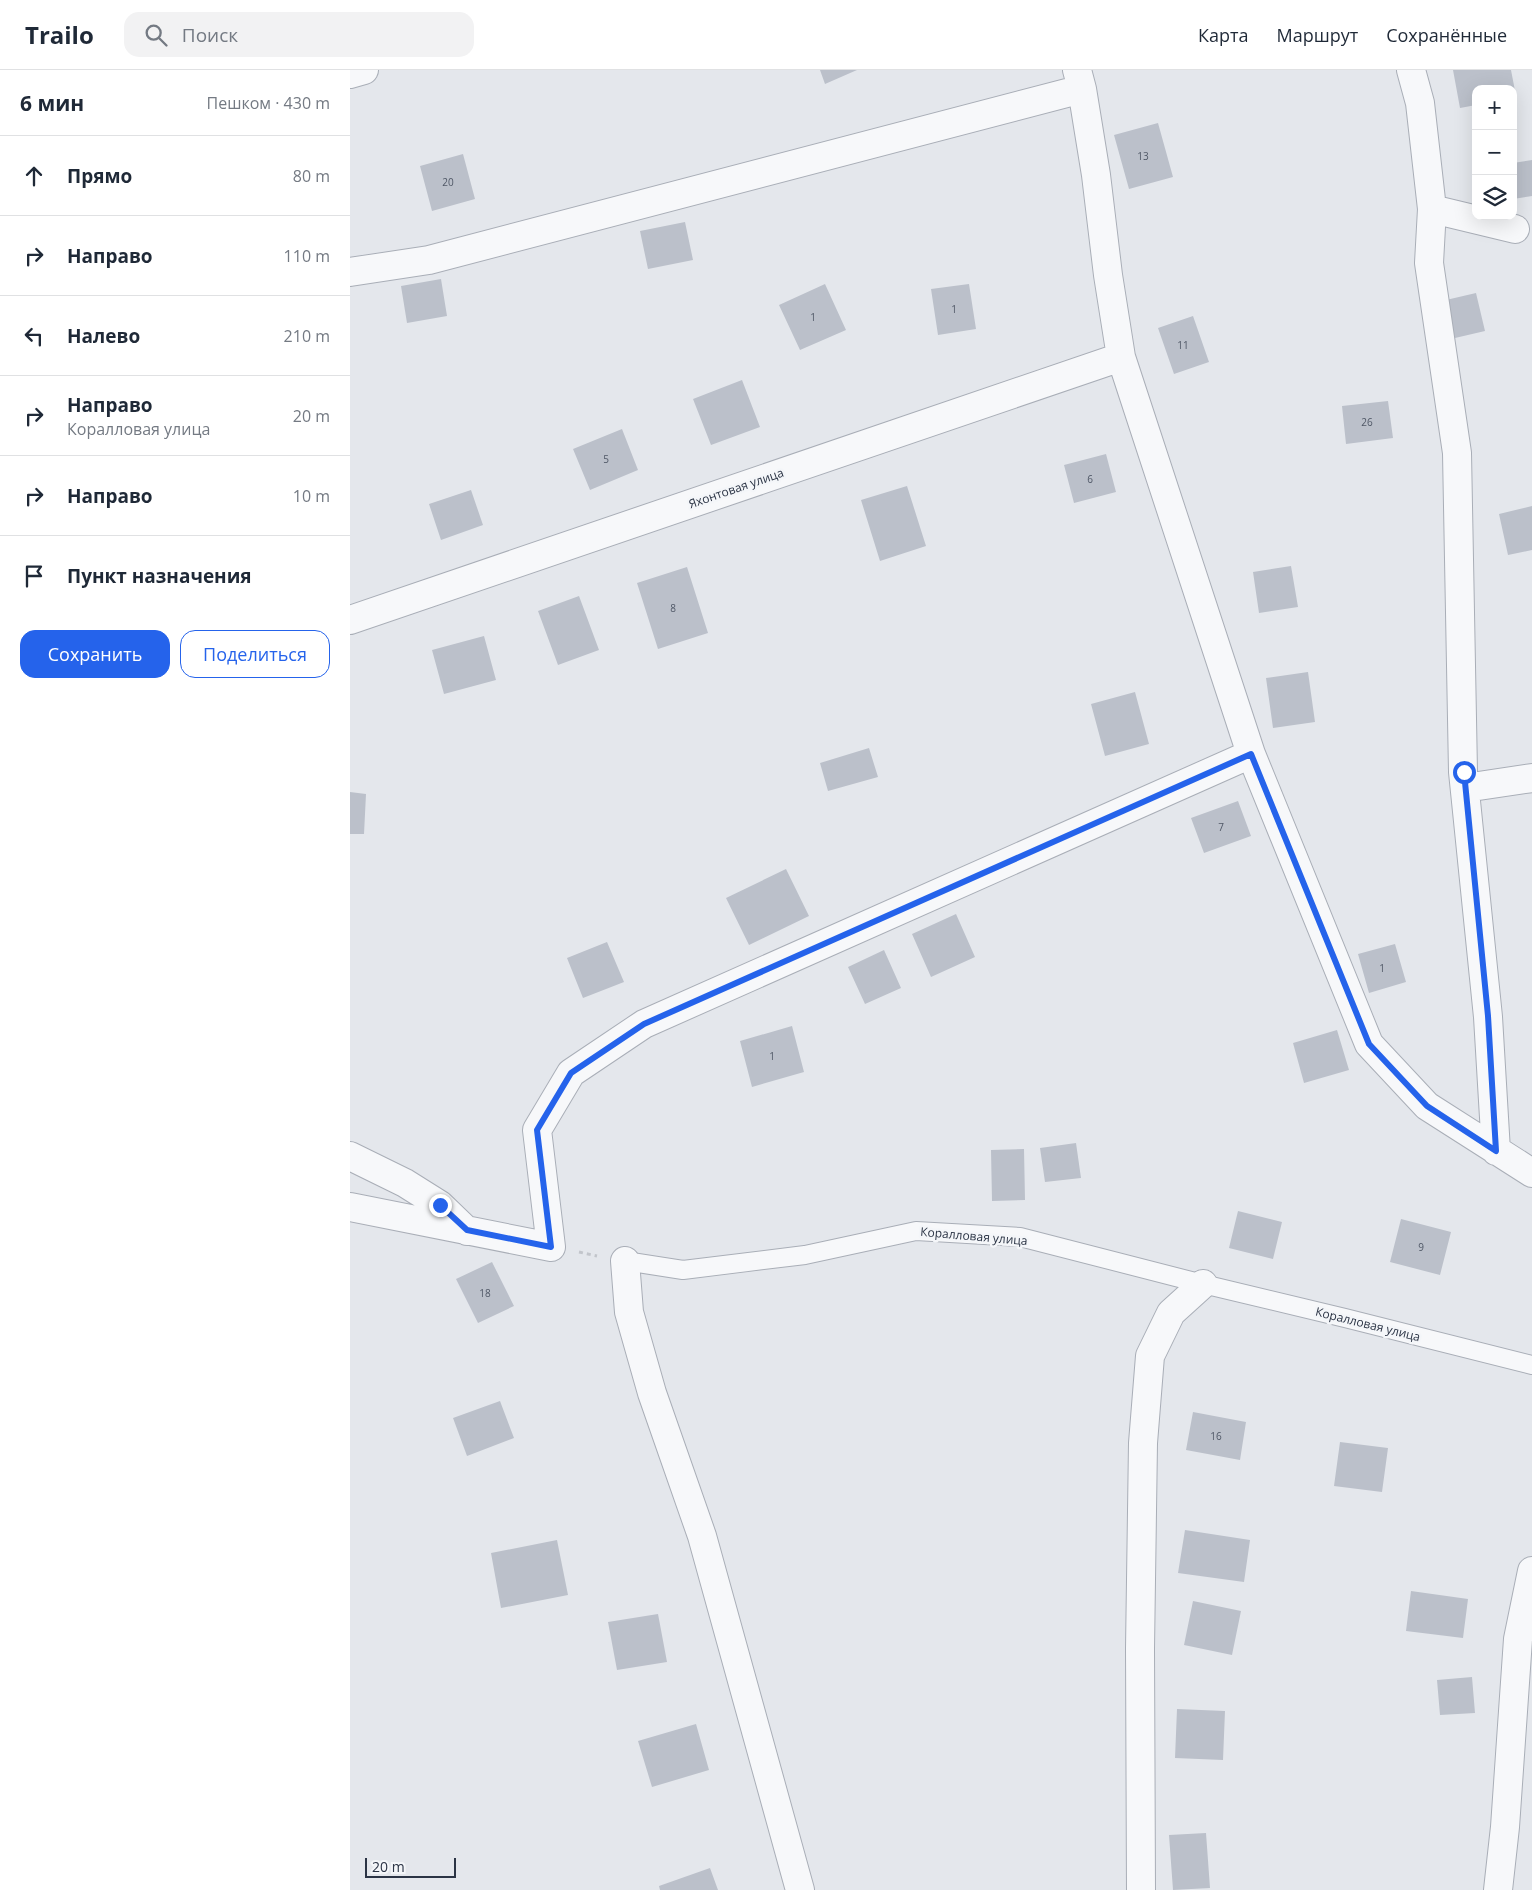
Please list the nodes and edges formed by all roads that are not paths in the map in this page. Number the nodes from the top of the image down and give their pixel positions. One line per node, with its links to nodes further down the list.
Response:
1 (364, 70): 3 (street)
2 (1411, 70): 5 (street)
3 (350, 74)
4 (1080, 80): 7 (street); 8 (street)
5 (1432, 209): 6 (street); 12 (street)
6 (1515, 229)
7 (350, 272)
8 (1121, 357): 9 (street, Яхонтовая улица); 10 (street)
9 (350, 620)
10 (1251, 754): 13 (street); 17 (street)
11 (1532, 778): 12 (street)
12 (1465, 788): 13 (street)
13 (1496, 1151): 15 (street)
14 (350, 1156): 17 (street)
15 (1532, 1172)
16 (350, 1208): 17 (street)
17 (467, 1230)
18 (625, 1261): 19 (lane, Коралловая улица); 22 (street)
19 (1203, 1284): 20 (lane, Коралловая улица); 23 (street)
20 (1532, 1365)
21 (1532, 1571): 24 (street)
22 (800, 1890)
23 (1141, 1890)
24 (1498, 1890)

